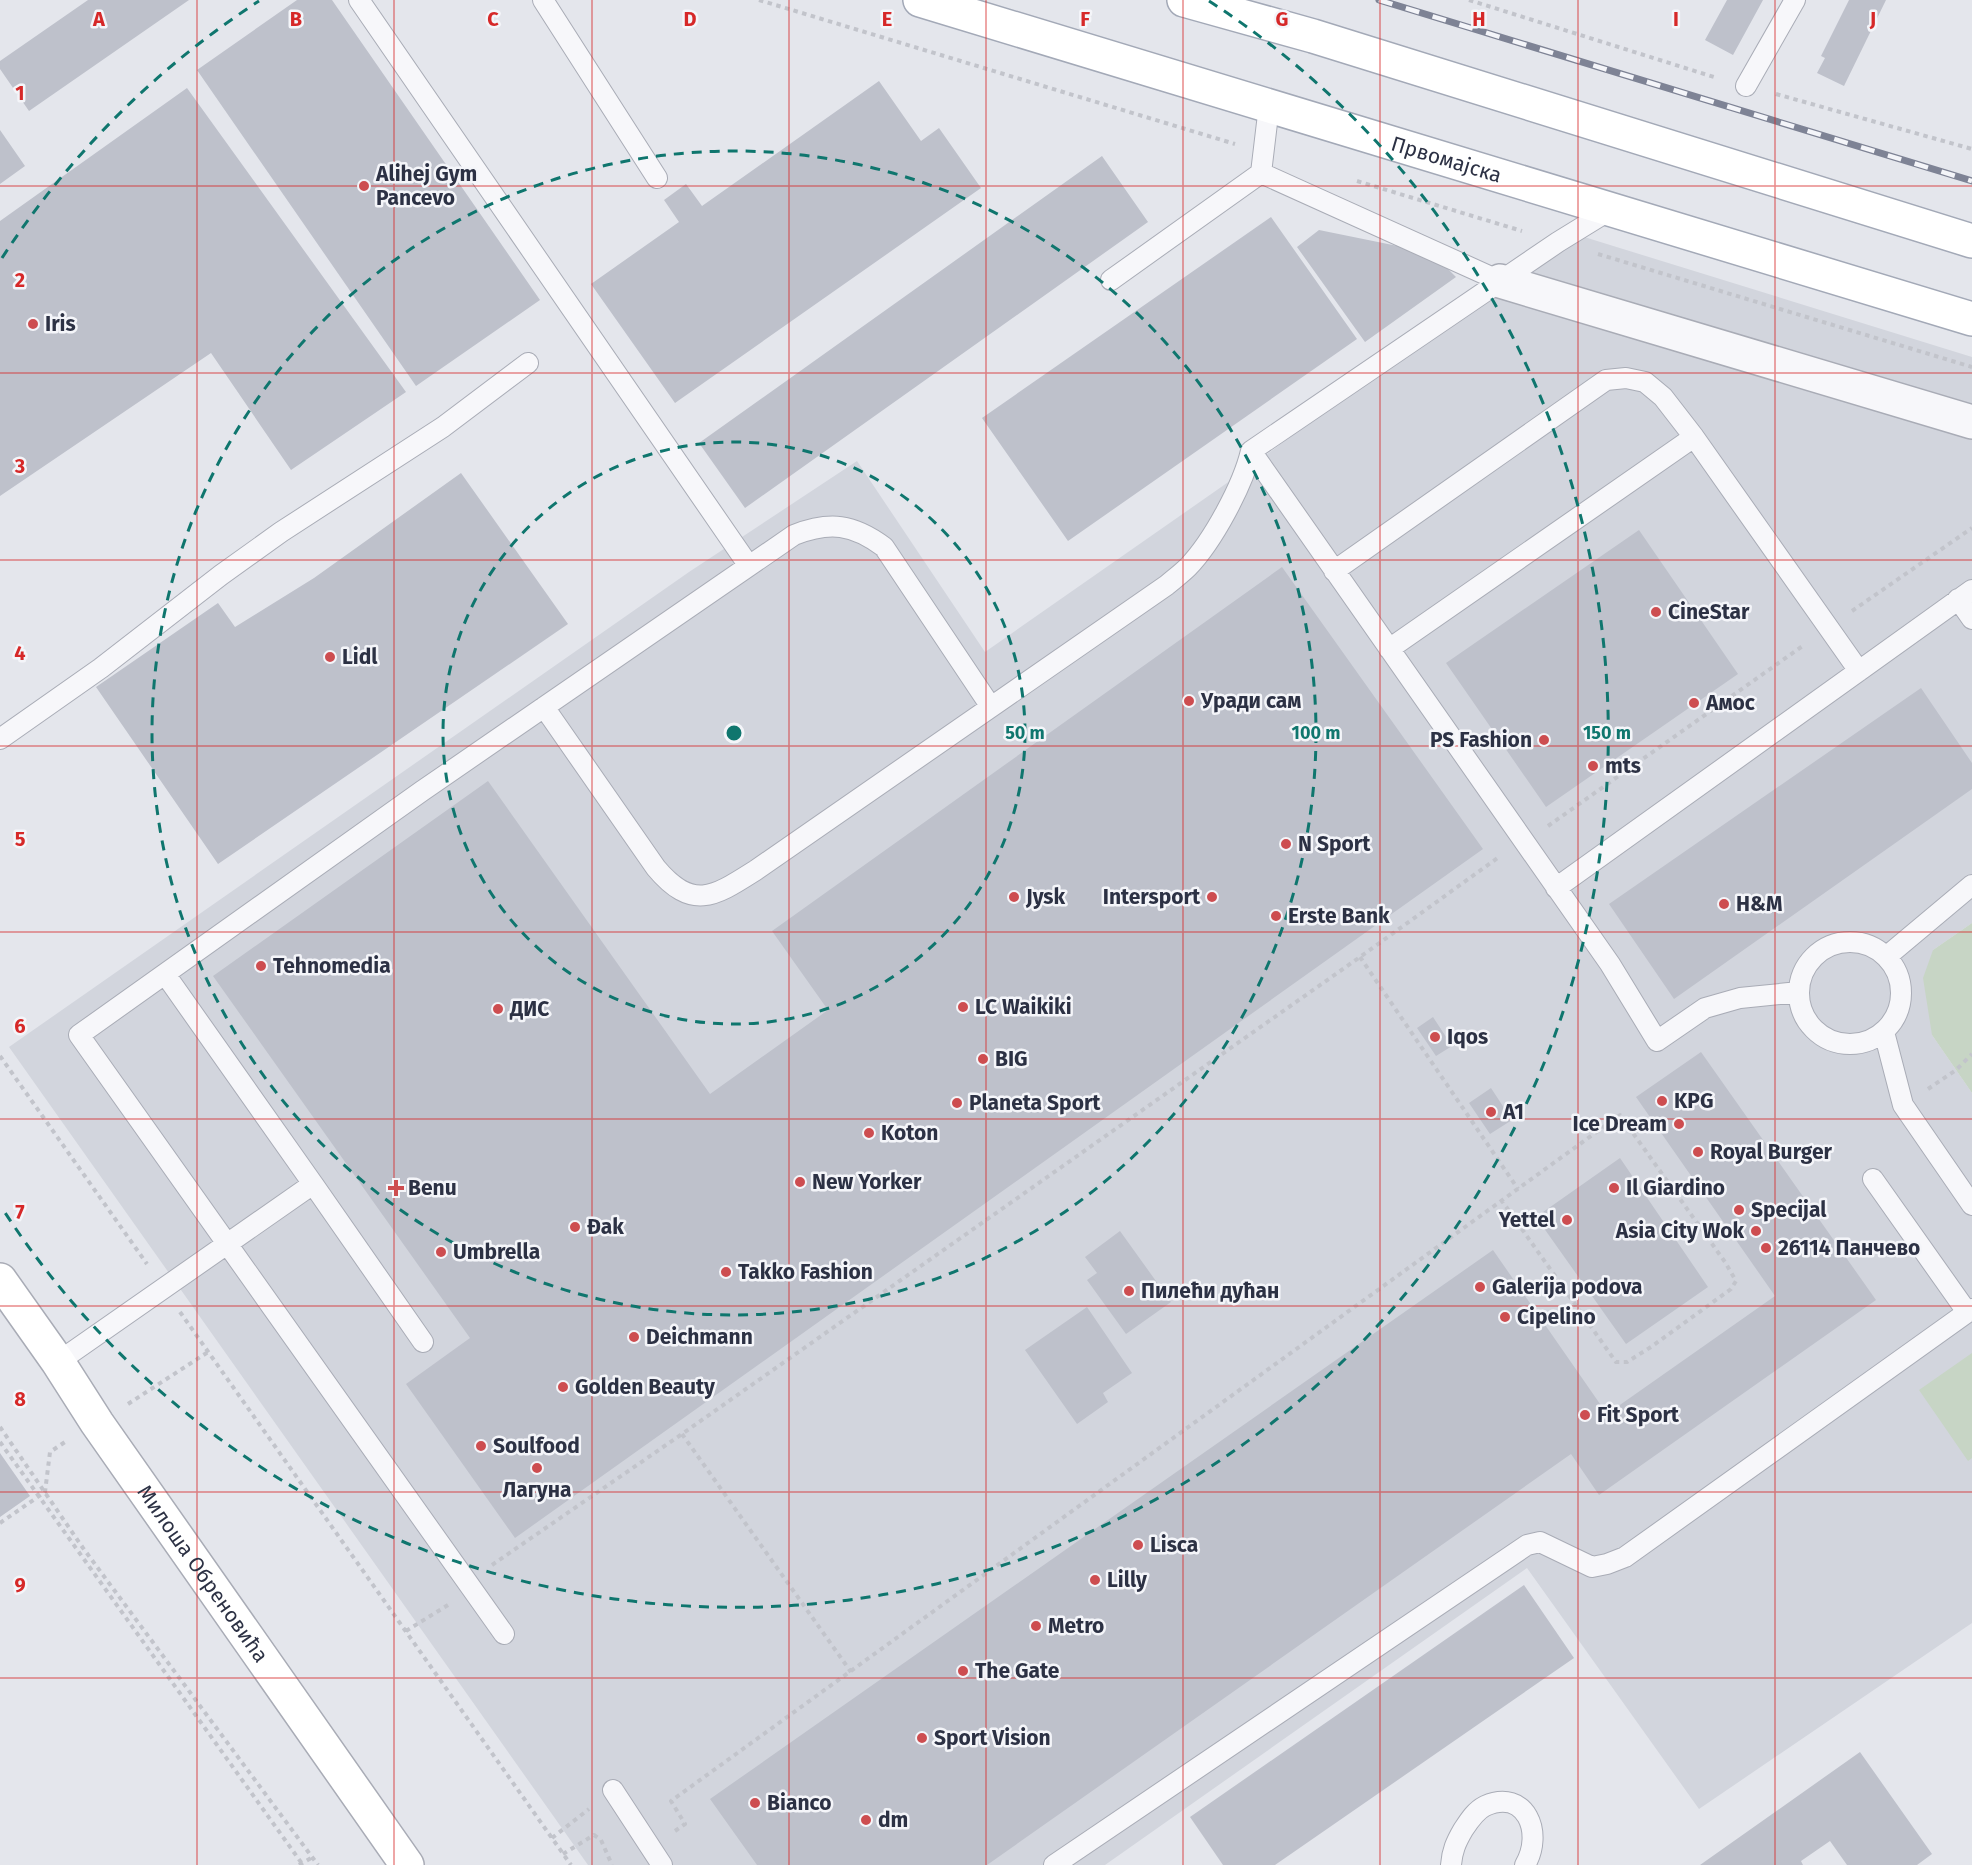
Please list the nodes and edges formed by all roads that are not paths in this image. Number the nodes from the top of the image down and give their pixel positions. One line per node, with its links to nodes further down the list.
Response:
1 (359, 0): 19 (lane)
2 (543, 0): 9 (lane)
3 (920, 0): 7 (main road, Првомајска)
4 (1184, 0): 11 (main road)
5 (1795, 0): 6 (lane)
6 (1746, 86)
7 (1269, 106): 8 (lane); 10 (main road, Првомајска)
8 (1261, 174): 12 (lane); 13 (lane)
9 (657, 178)
10 (1610, 210): 13 (lane); 14 (main road, Првомајска)
11 (1972, 241)
12 (1111, 280)
13 (1500, 281): 16 (street); 18 (lane)
14 (1972, 319)
15 (528, 363): 27 (lane)
16 (1972, 422)
17 (1694, 437): 20 (lane); 23 (lane); 24 (lane)
18 (1251, 452): 20 (lane); 26 (lane)
19 (749, 566): 25 (lane); 26 (lane)
20 (1334, 571): 23 (lane)
21 (1965, 595): 22 (lane); 24 (lane)
22 (1972, 619)
23 (1389, 649): 29 (lane)
24 (1859, 671): 29 (lane)
25 (544, 707): 26 (lane); 31 (lane)
26 (991, 707)
27 (0, 739)
28 (1972, 885): 30 (lane)
29 (1556, 888): 32 (lane)
30 (1886, 957): 32 (lane); 33 (lane)
31 (165, 974): 35 (lane); 37 (lane)
32 (1799, 992): 33 (lane)
33 (1884, 1032): 36 (lane)
34 (1874, 1179): 39 (lane)
35 (313, 1184): 37 (lane); 40 (lane)
36 (1972, 1204)
37 (228, 1244): 41 (lane); 42 (lane)
38 (0, 1280): 41 (main road, Милоша Обреновића)
39 (1970, 1310): 46 (lane)
40 (423, 1342)
41 (58, 1362): 44 (main road, Милоша Обреновића)
42 (504, 1634)
43 (613, 1790): 45 (lane)
44 (407, 1865)
45 (662, 1865)
46 (1054, 1865)
47 (1451, 1865): 48 (lane)
48 (1525, 1865)

